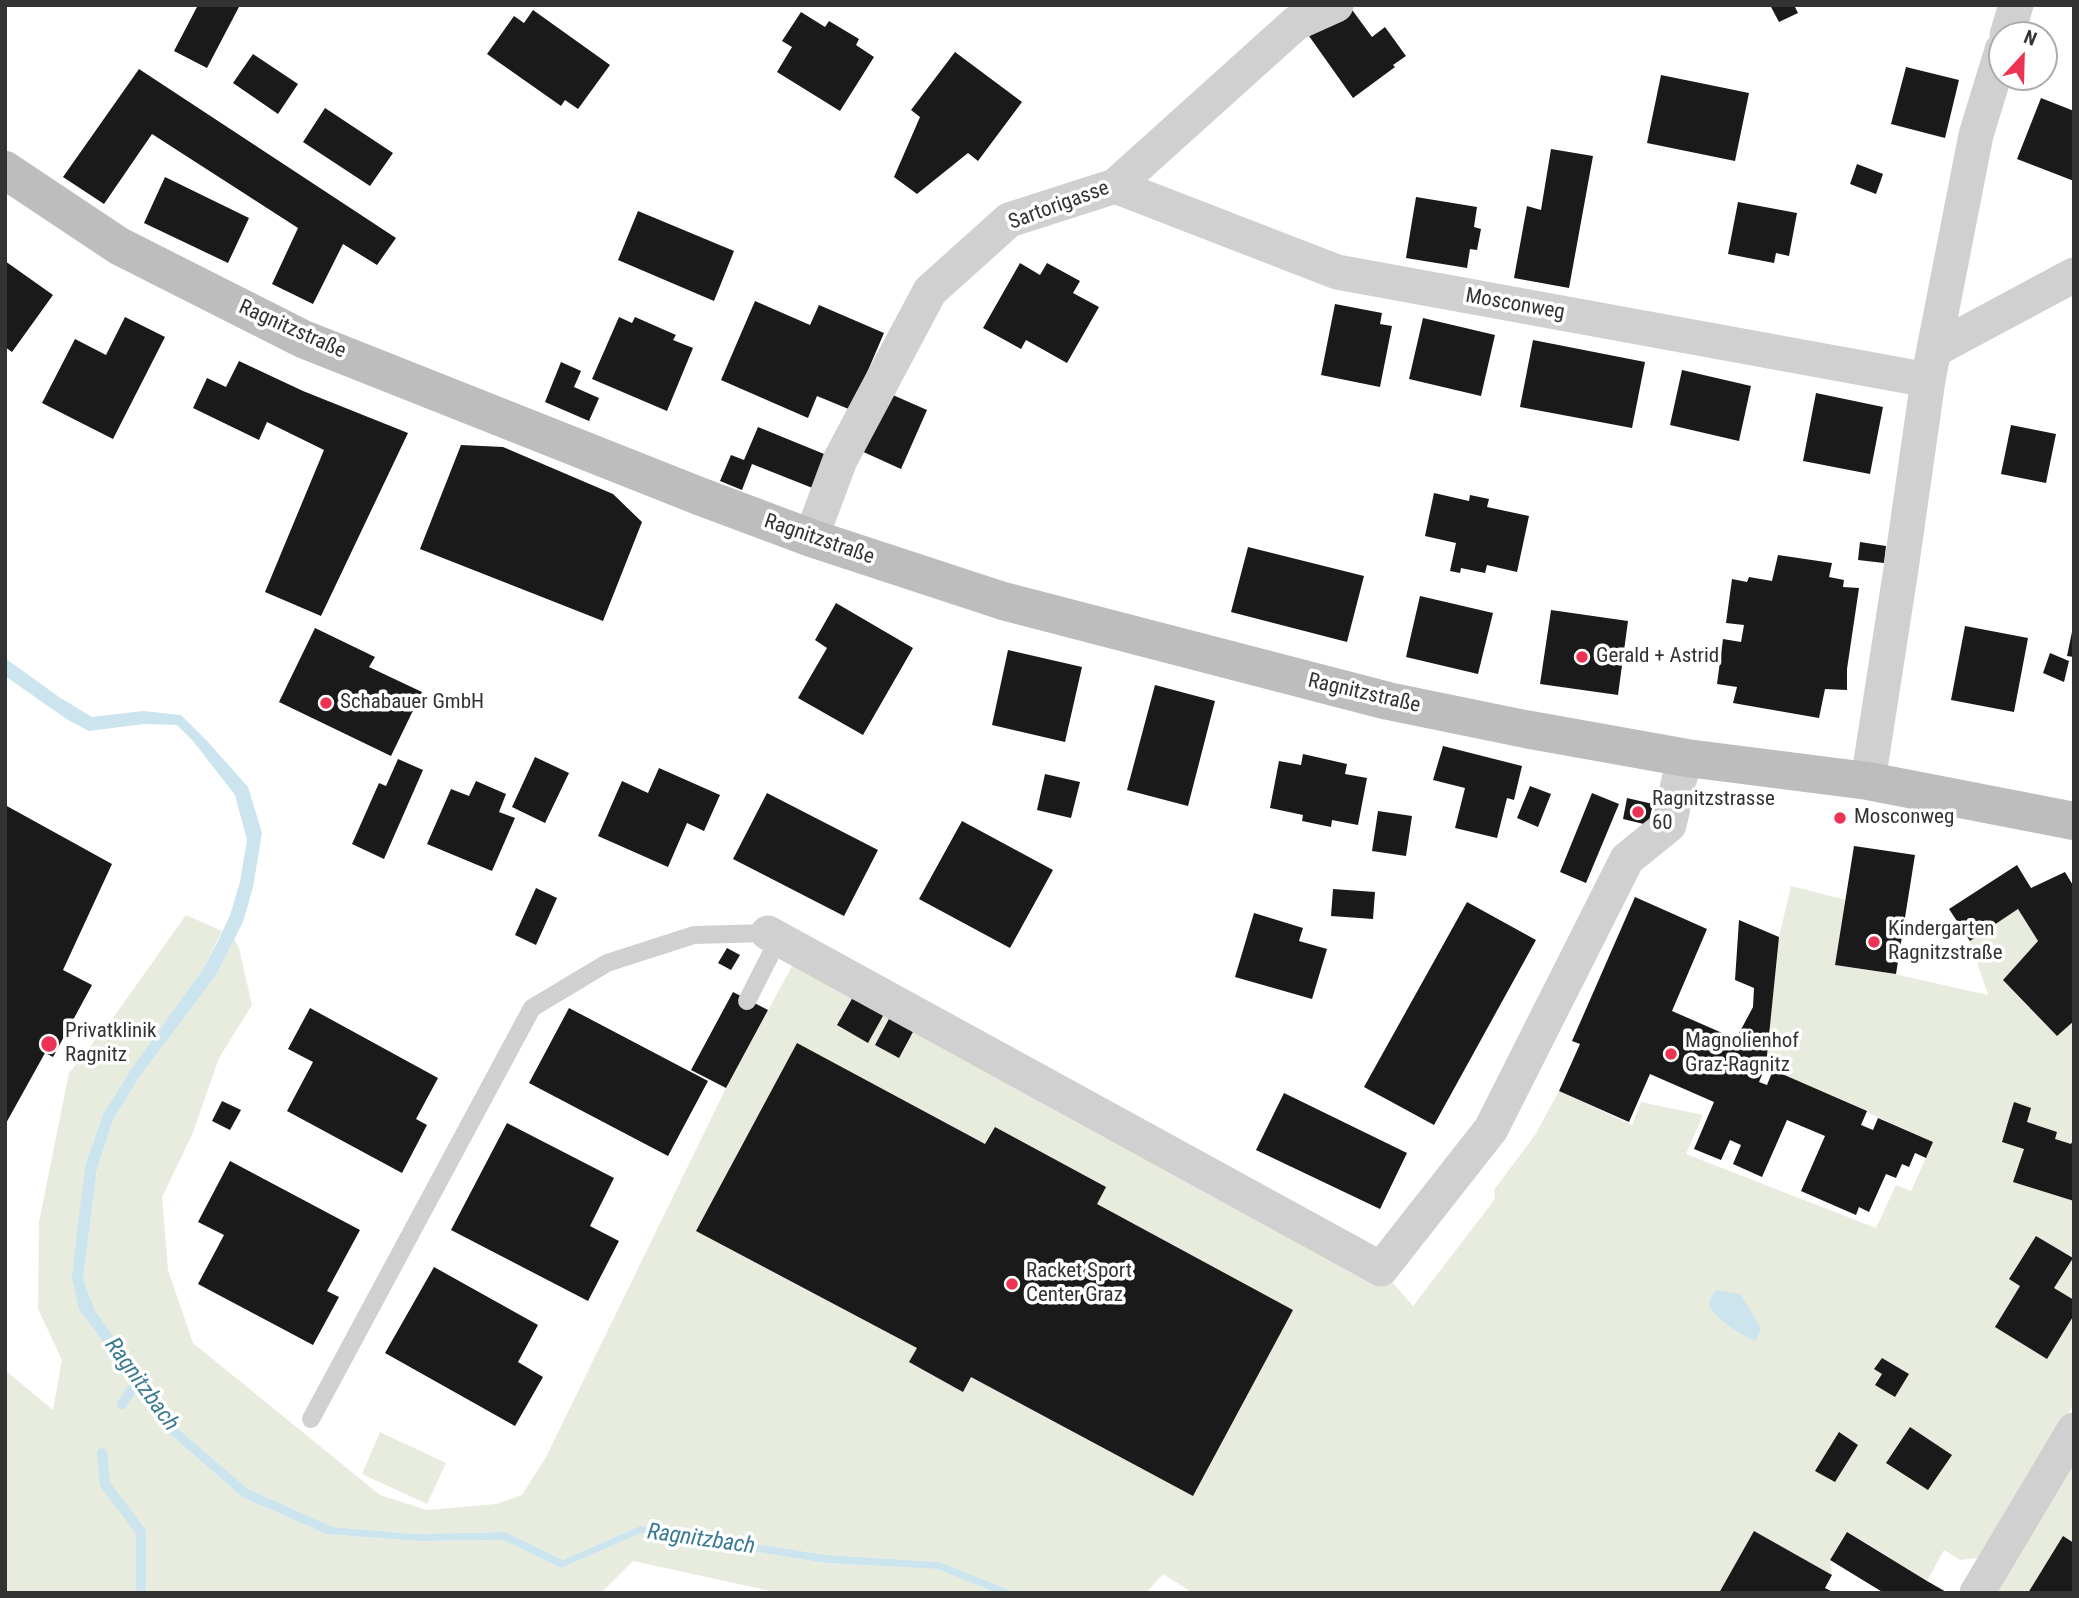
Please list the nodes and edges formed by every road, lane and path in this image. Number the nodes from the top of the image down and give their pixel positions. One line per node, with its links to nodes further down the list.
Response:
1 (1336, 5): 2 (street, Sartorigasse)
2 (1292, 14): 5 (street, Sartorigasse)
3 (1989, 91): 7 (street)
4 (5, 170): 8 (main road, Ragnitzstraße)
5 (1115, 186): 7 (street, Mosconweg); 8 (street, Sartorigasse)
6 (2074, 275): 7 (street)
7 (1931, 365): 10 (street)
8 (811, 538): 9 (main road, Ragnitzstraße)
9 (1687, 758): 10 (main road, Ragnitzstraße); 12 (street)
10 (1868, 781): 11 (main road, Ragnitzstraße)
11 (2074, 821)
12 (774, 935): 13 (lane); 14 (lane)
13 (747, 1001)
14 (310, 1419)
15 (2074, 1430): 16 (street)
16 (1978, 1593)

